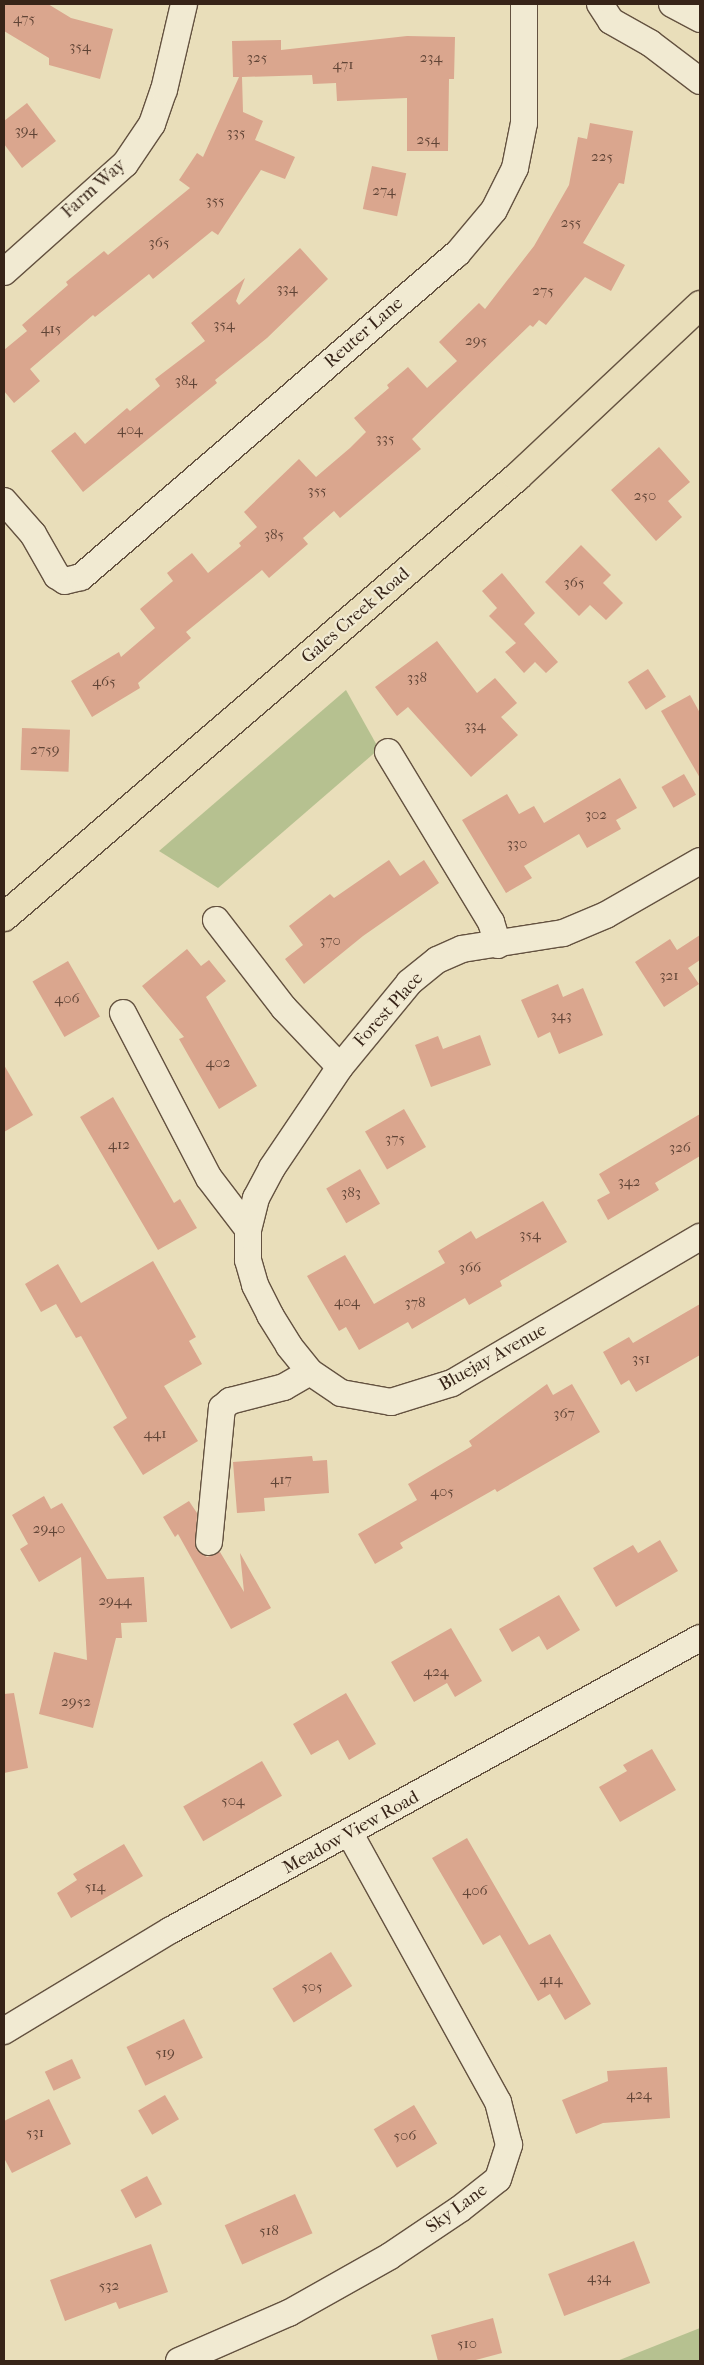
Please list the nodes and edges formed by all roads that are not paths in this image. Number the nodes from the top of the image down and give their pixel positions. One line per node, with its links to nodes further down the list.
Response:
1 (184, 4): 7 (street, Farm Way)
2 (524, 4): 9 (street, Reuter Lane)
3 (600, 4): 6 (street)
4 (672, 4): 5 (street)
5 (700, 19)
6 (700, 81)
7 (4, 272)
8 (700, 305): 12 (main road, Gales Creek Road)
9 (4, 501)
10 (388, 752): 14 (street)
11 (700, 861): 14 (street, Forest Place)
12 (4, 917)
13 (216, 920): 16 (street)
14 (498, 945): 16 (street, Forest Place)
15 (123, 1013): 17 (street)
16 (340, 1067): 17 (street, Forest Place)
17 (248, 1229): 19 (street, Forest Place)
18 (700, 1237): 20 (street, Bluejay Avenue)
19 (270, 1314): 20 (street, Bluejay Avenue)
20 (310, 1372): 21 (street)
21 (209, 1542)
22 (700, 1638): 23 (street, Meadow View Road)
23 (350, 1834): 24 (street, Meadow View Road); 25 (street, Sky Lane)
24 (4, 2031)
25 (179, 2361)

